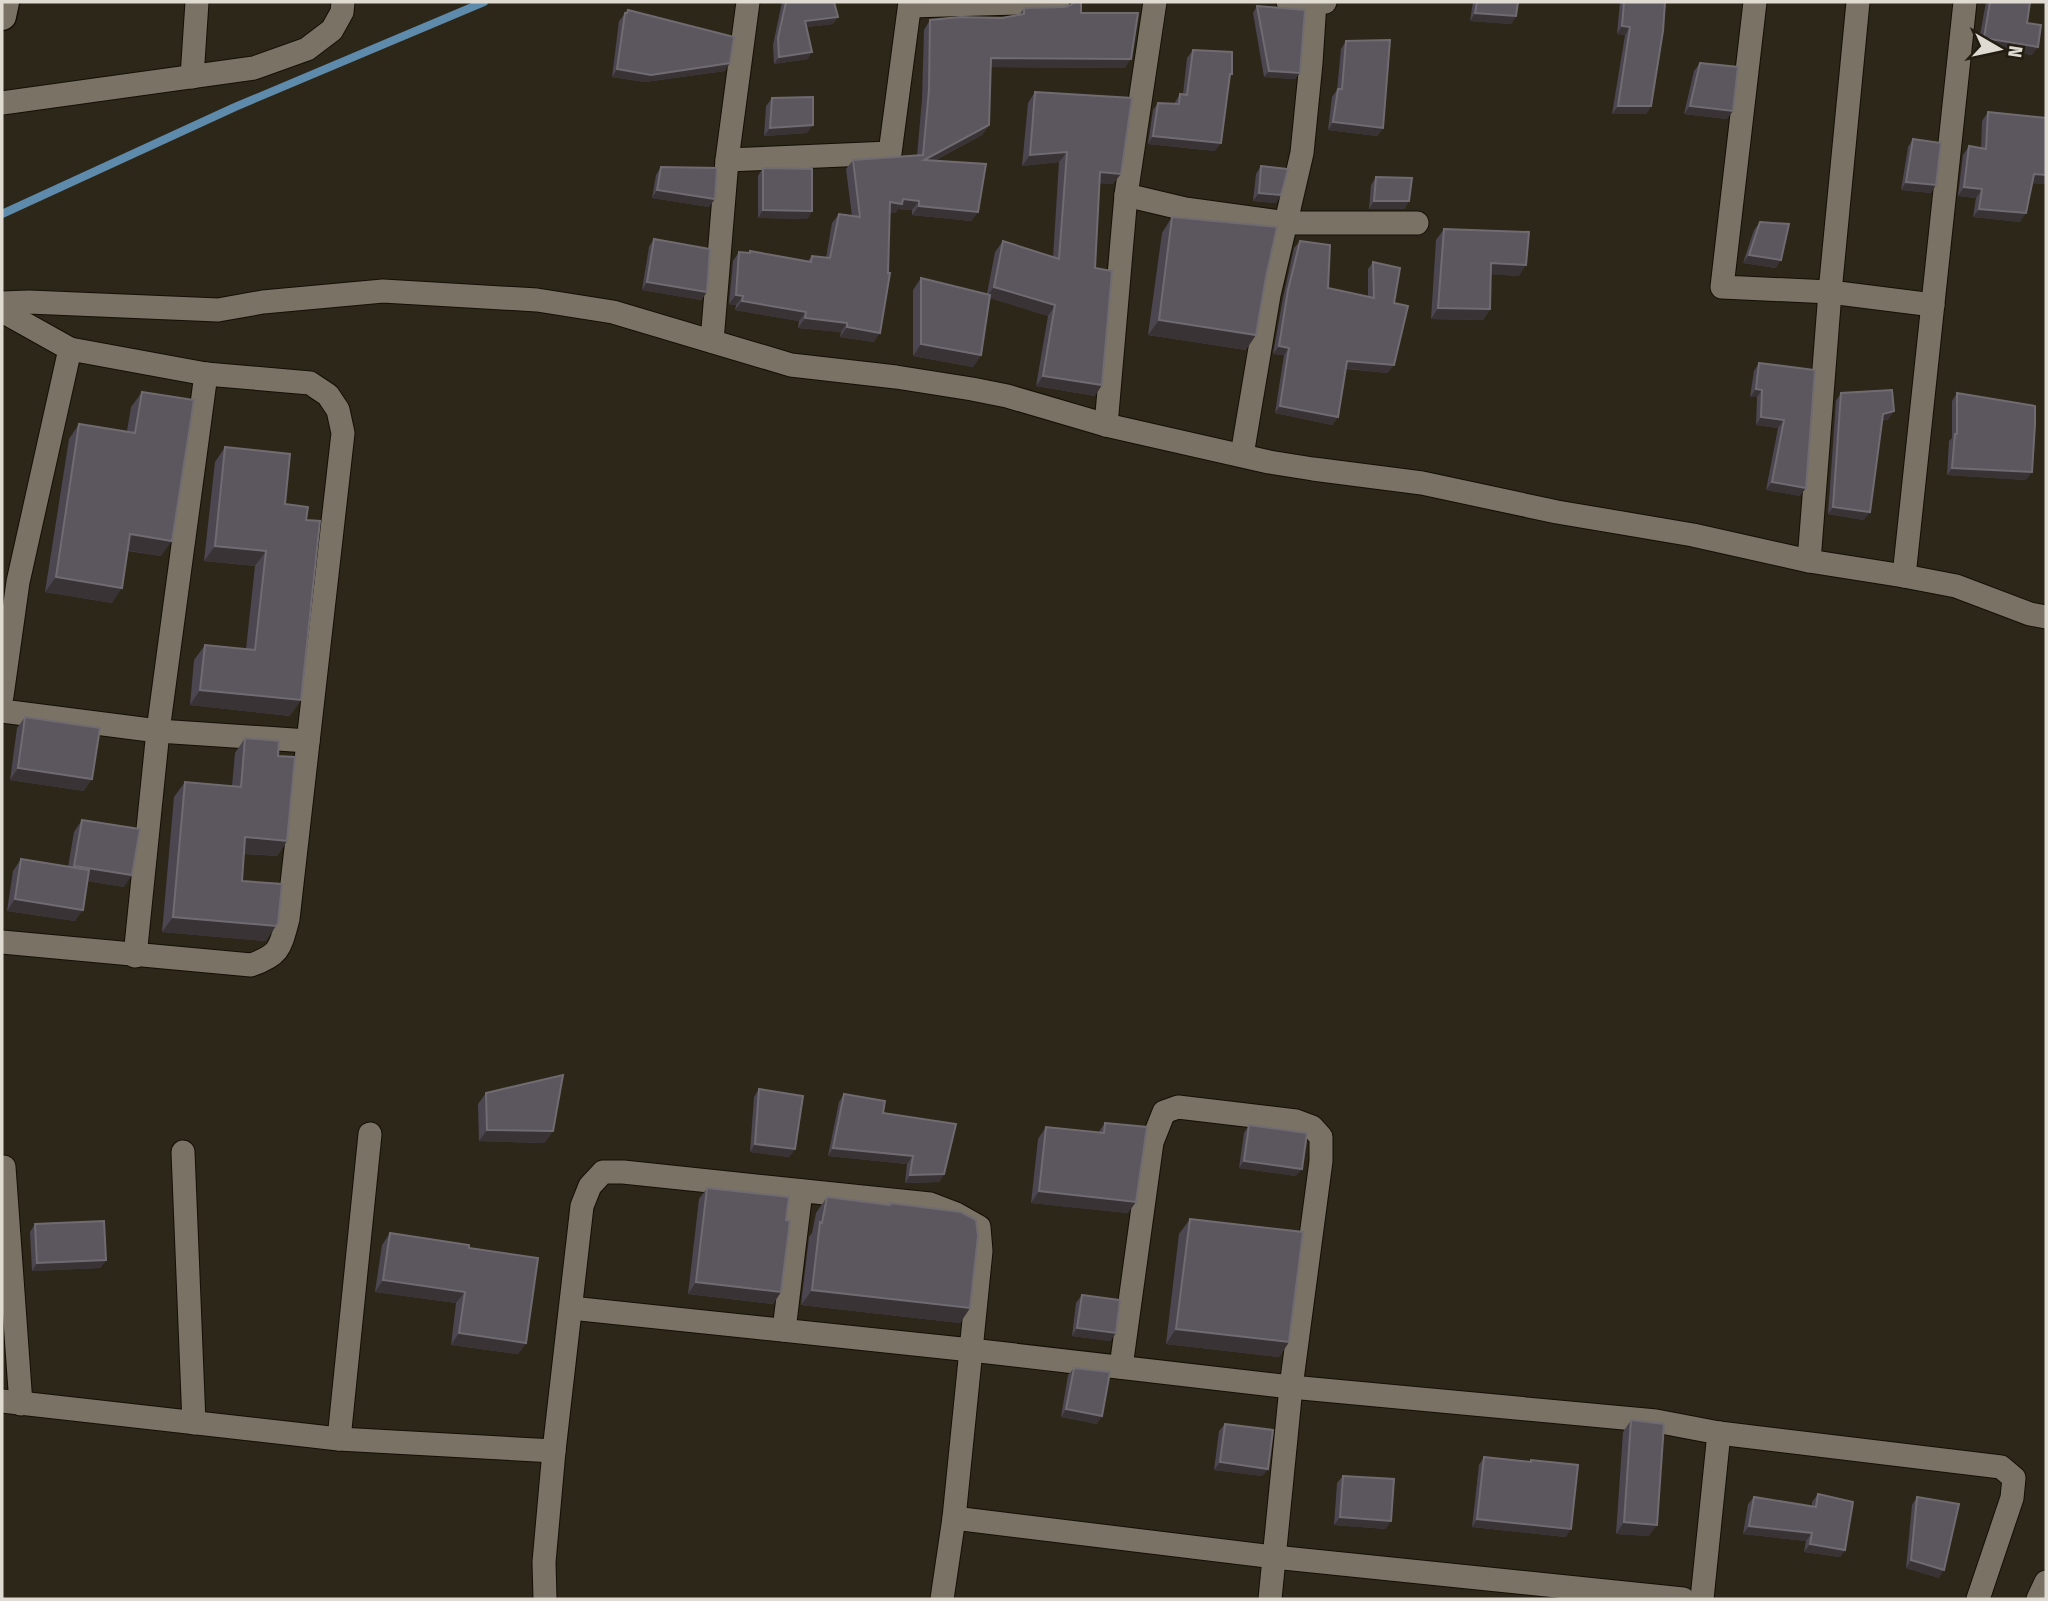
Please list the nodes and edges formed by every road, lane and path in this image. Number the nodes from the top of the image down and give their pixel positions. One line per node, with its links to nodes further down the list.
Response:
1 (5, 2): 14 (street)
2 (197, 2): 15 (street)
3 (343, 2): 15 (street)
4 (748, 2): 17 (street)
5 (1058, 2): 13 (street)
6 (1155, 2): 18 (street)
7 (1288, 2): 8 (street)
8 (1315, 2): 9 (street); 19 (street)
9 (1325, 2)
10 (1755, 2): 21 (street)
11 (1858, 2): 21 (street)
12 (1965, 2): 23 (street)
13 (910, 4): 17 (street)
14 (2, 16)
15 (192, 77): 16 (street)
16 (2, 103)
17 (727, 160): 25 (street)
18 (1126, 195): 19 (street); 28 (street)
19 (1287, 223): 20 (street); 29 (street)
20 (1417, 223)
21 (1830, 292): 23 (street); 30 (street)
22 (2, 303): 25 (street)
23 (1933, 305): 31 (street)
24 (2, 311): 26 (street)
25 (712, 341): 28 (street)
26 (70, 349): 27 (street); 33 (street)
27 (206, 374): 35 (street); 36 (street)
28 (1106, 425): 29 (street)
29 (1242, 455): 30 (street)
30 (1809, 561): 31 (street)
31 (1904, 576): 32 (street)
32 (2046, 617)
33 (2, 696)
34 (2, 710): 35 (street)
35 (158, 731): 36 (street); 38 (street)
36 (309, 741): 38 (street)
37 (2, 942): 38 (street)
38 (135, 956)
39 (370, 1134): 51 (street)
40 (183, 1152): 49 (street)
41 (4, 1167): 48 (street)
42 (801, 1191): 43 (street); 44 (street); 45 (street)
43 (571, 1308): 44 (street); 52 (street)
44 (784, 1330): 45 (street)
45 (971, 1350): 46 (street); 53 (street)
46 (1121, 1367): 47 (street); 47 (street)
47 (1292, 1387): 50 (street); 54 (street)
48 (11, 1403): 49 (street)
49 (194, 1423): 51 (street)
50 (1719, 1433): 59 (street); 60 (street)
51 (339, 1439): 52 (street)
52 (554, 1451): 55 (street)
53 (954, 1518): 54 (street); 56 (street)
54 (1275, 1557): 57 (street); 58 (street)
55 (545, 1599)
56 (942, 1599)
57 (1270, 1599)
58 (1683, 1599)
59 (1702, 1599)
60 (1978, 1599)

